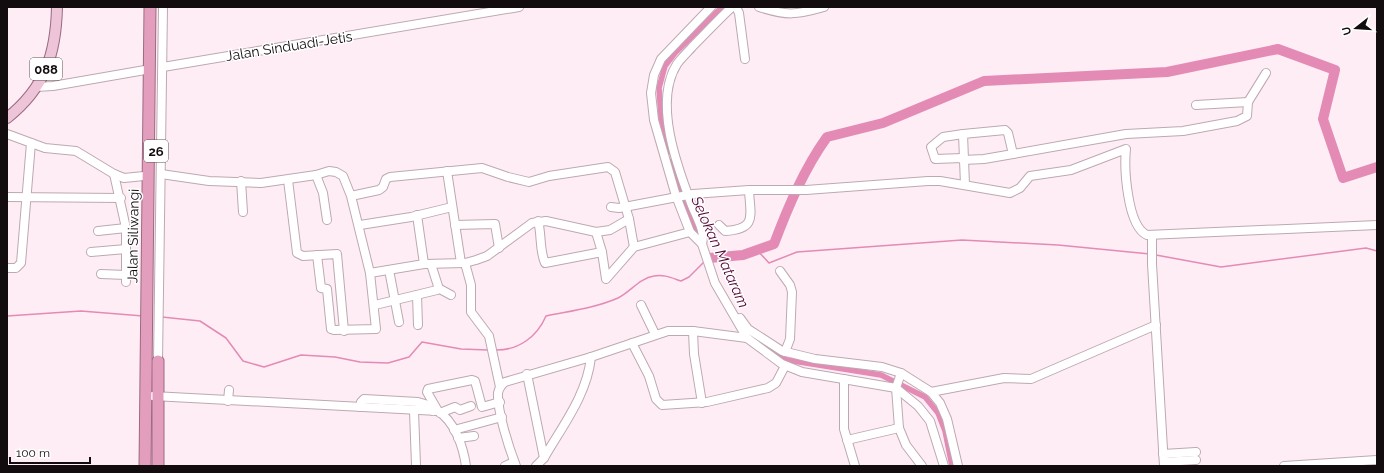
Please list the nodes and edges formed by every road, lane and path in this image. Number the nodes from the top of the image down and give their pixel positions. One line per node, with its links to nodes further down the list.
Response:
1 (57, 7): 16 (main road, 088)
2 (145, 7): 14 (street)
3 (150, 7): 74 (highway, Jalan Siliwangi / 26)
4 (157, 7): 74 (highway, Jalan Siliwangi / 26)
5 (162, 7): 13 (street)
6 (519, 7): 13 (street, Jalan Sinduadi-Jetis)
7 (710, 7): 36 (street)
8 (732, 7): 36 (street)
9 (736, 7): 12 (street)
10 (759, 7): 11 (street)
11 (824, 7)
12 (745, 59)
13 (163, 67): 29 (street)
14 (145, 70): 16 (street); 31 (street)
15 (1266, 73): 17 (street)
16 (36, 87): 19 (main road, 088)
17 (1248, 102): 18 (street); 22 (street)
18 (1196, 105)
19 (7, 118)
20 (7, 134): 23 (street)
21 (963, 134): 25 (street); 26 (street); 26 (street)
22 (1126, 134): 24 (street); 25 (street)
23 (31, 143): 28 (street); 39 (street)
24 (1126, 149): 34 (street); 57 (street)
25 (1013, 154): 26 (street)
26 (963, 159): 34 (street)
27 (447, 171): 37 (street); 41 (street); 42 (street)
28 (114, 174): 31 (street); 40 (street)
29 (161, 174): 33 (street); 74 (street)
30 (316, 175): 32 (street); 37 (street); 47 (street)
31 (144, 176): 74 (street)
32 (288, 180): 33 (street); 64 (street)
33 (241, 181): 44 (street)
34 (965, 185): 35 (street)
35 (749, 190): 36 (street); 52 (street)
36 (682, 195): 41 (street); 56 (street); 58 (street)
37 (351, 196): 49 (street)
38 (7, 197): 39 (street)
39 (25, 198): 40 (street); 67 (street)
40 (121, 198): 53 (street)
41 (626, 206): 43 (street); 46 (street)
42 (452, 207): 45 (street); 50 (street)
43 (611, 207)
44 (243, 212)
45 (417, 215): 49 (street); 66 (street)
46 (629, 219): 55 (street); 59 (street)
47 (327, 220)
48 (538, 221): 55 (street); 60 (street); 63 (street)
49 (360, 225): 71 (street)
50 (455, 225): 60 (street); 65 (street)
51 (1377, 225): 57 (street)
52 (719, 226)
53 (126, 228): 54 (street); 61 (street)
54 (98, 231)
55 (596, 232): 63 (street)
56 (690, 232): 58 (street); 59 (street)
57 (1152, 235): 82 (street)
58 (703, 246): 69 (street)
59 (634, 247): 63 (street)
60 (499, 248): 65 (street)
61 (126, 249): 62 (street); 72 (street)
62 (91, 252)
63 (602, 252)
64 (317, 255): 83 (street); 83 (street)
65 (463, 263): 66 (street); 95 (street)
66 (428, 264): 68 (street); 73 (street)
67 (7, 268)
68 (389, 270): 71 (street); 77 (street)
69 (713, 270): 86 (street); 88 (street)
70 (780, 271): 88 (street)
71 (370, 272): 78 (street)
72 (101, 274)
73 (438, 288): 75 (street); 76 (street)
74 (151, 295): 90 (highway, Jalan Siliwangi / 26)
75 (417, 295): 77 (street); 81 (street)
76 (451, 295)
77 (394, 301): 78 (street); 80 (street)
78 (374, 305): 83 (street)
79 (641, 305): 85 (street)
80 (399, 322)
81 (418, 325)
82 (1156, 326): 97 (street); 114 (street)
83 (344, 330)
84 (693, 331): 85 (street); 86 (street); 101 (street)
85 (656, 334): 87 (street)
86 (747, 338): 88 (street)
87 (632, 343): 89 (street); 101 (street)
88 (780, 355): 91 (street); 94 (street)
89 (591, 357): 92 (street); 112 (street)
90 (150, 361): 98 (highway, Jalan Siliwangi / 26); 117 (highway); 118 (highway, Jalan Siliwangi / 26)
91 (785, 366): 93 (street); 101 (street)
92 (527, 374): 95 (street); 112 (street)
93 (844, 379): 94 (street); 110 (street)
94 (898, 380): 97 (street); 107 (street); 126 (street)
95 (500, 386): 100 (street)
96 (229, 390): 99 (street)
97 (931, 392): 127 (street)
98 (155, 396): 99 (street); 119 (highway, Jalan Siliwangi / 26); 120 (highway)
99 (228, 401): 102 (street)
100 (500, 402): 105 (street); 106 (street)
101 (702, 403)
102 (384, 405): 104 (street); 105 (street)
103 (471, 406): 105 (street)
104 (414, 411): 105 (street); 115 (street)
105 (437, 412): 108 (street)
106 (502, 417): 108 (street); 116 (street)
107 (899, 428): 110 (street); 125 (street)
108 (456, 434): 109 (street); 121 (street)
109 (474, 436)
110 (847, 440): 124 (street)
111 (1196, 456): 114 (street)
112 (544, 458): 123 (street)
113 (1377, 460): 128 (street)
114 (1164, 461)
115 (416, 464)
116 (515, 464): 122 (street)
117 (140, 466)
118 (145, 466)
119 (153, 466)
120 (158, 466)
121 (466, 466)
122 (505, 466)
123 (536, 466)
124 (855, 466)
125 (922, 466)
126 (944, 466)
127 (958, 466)
128 (1284, 466)

